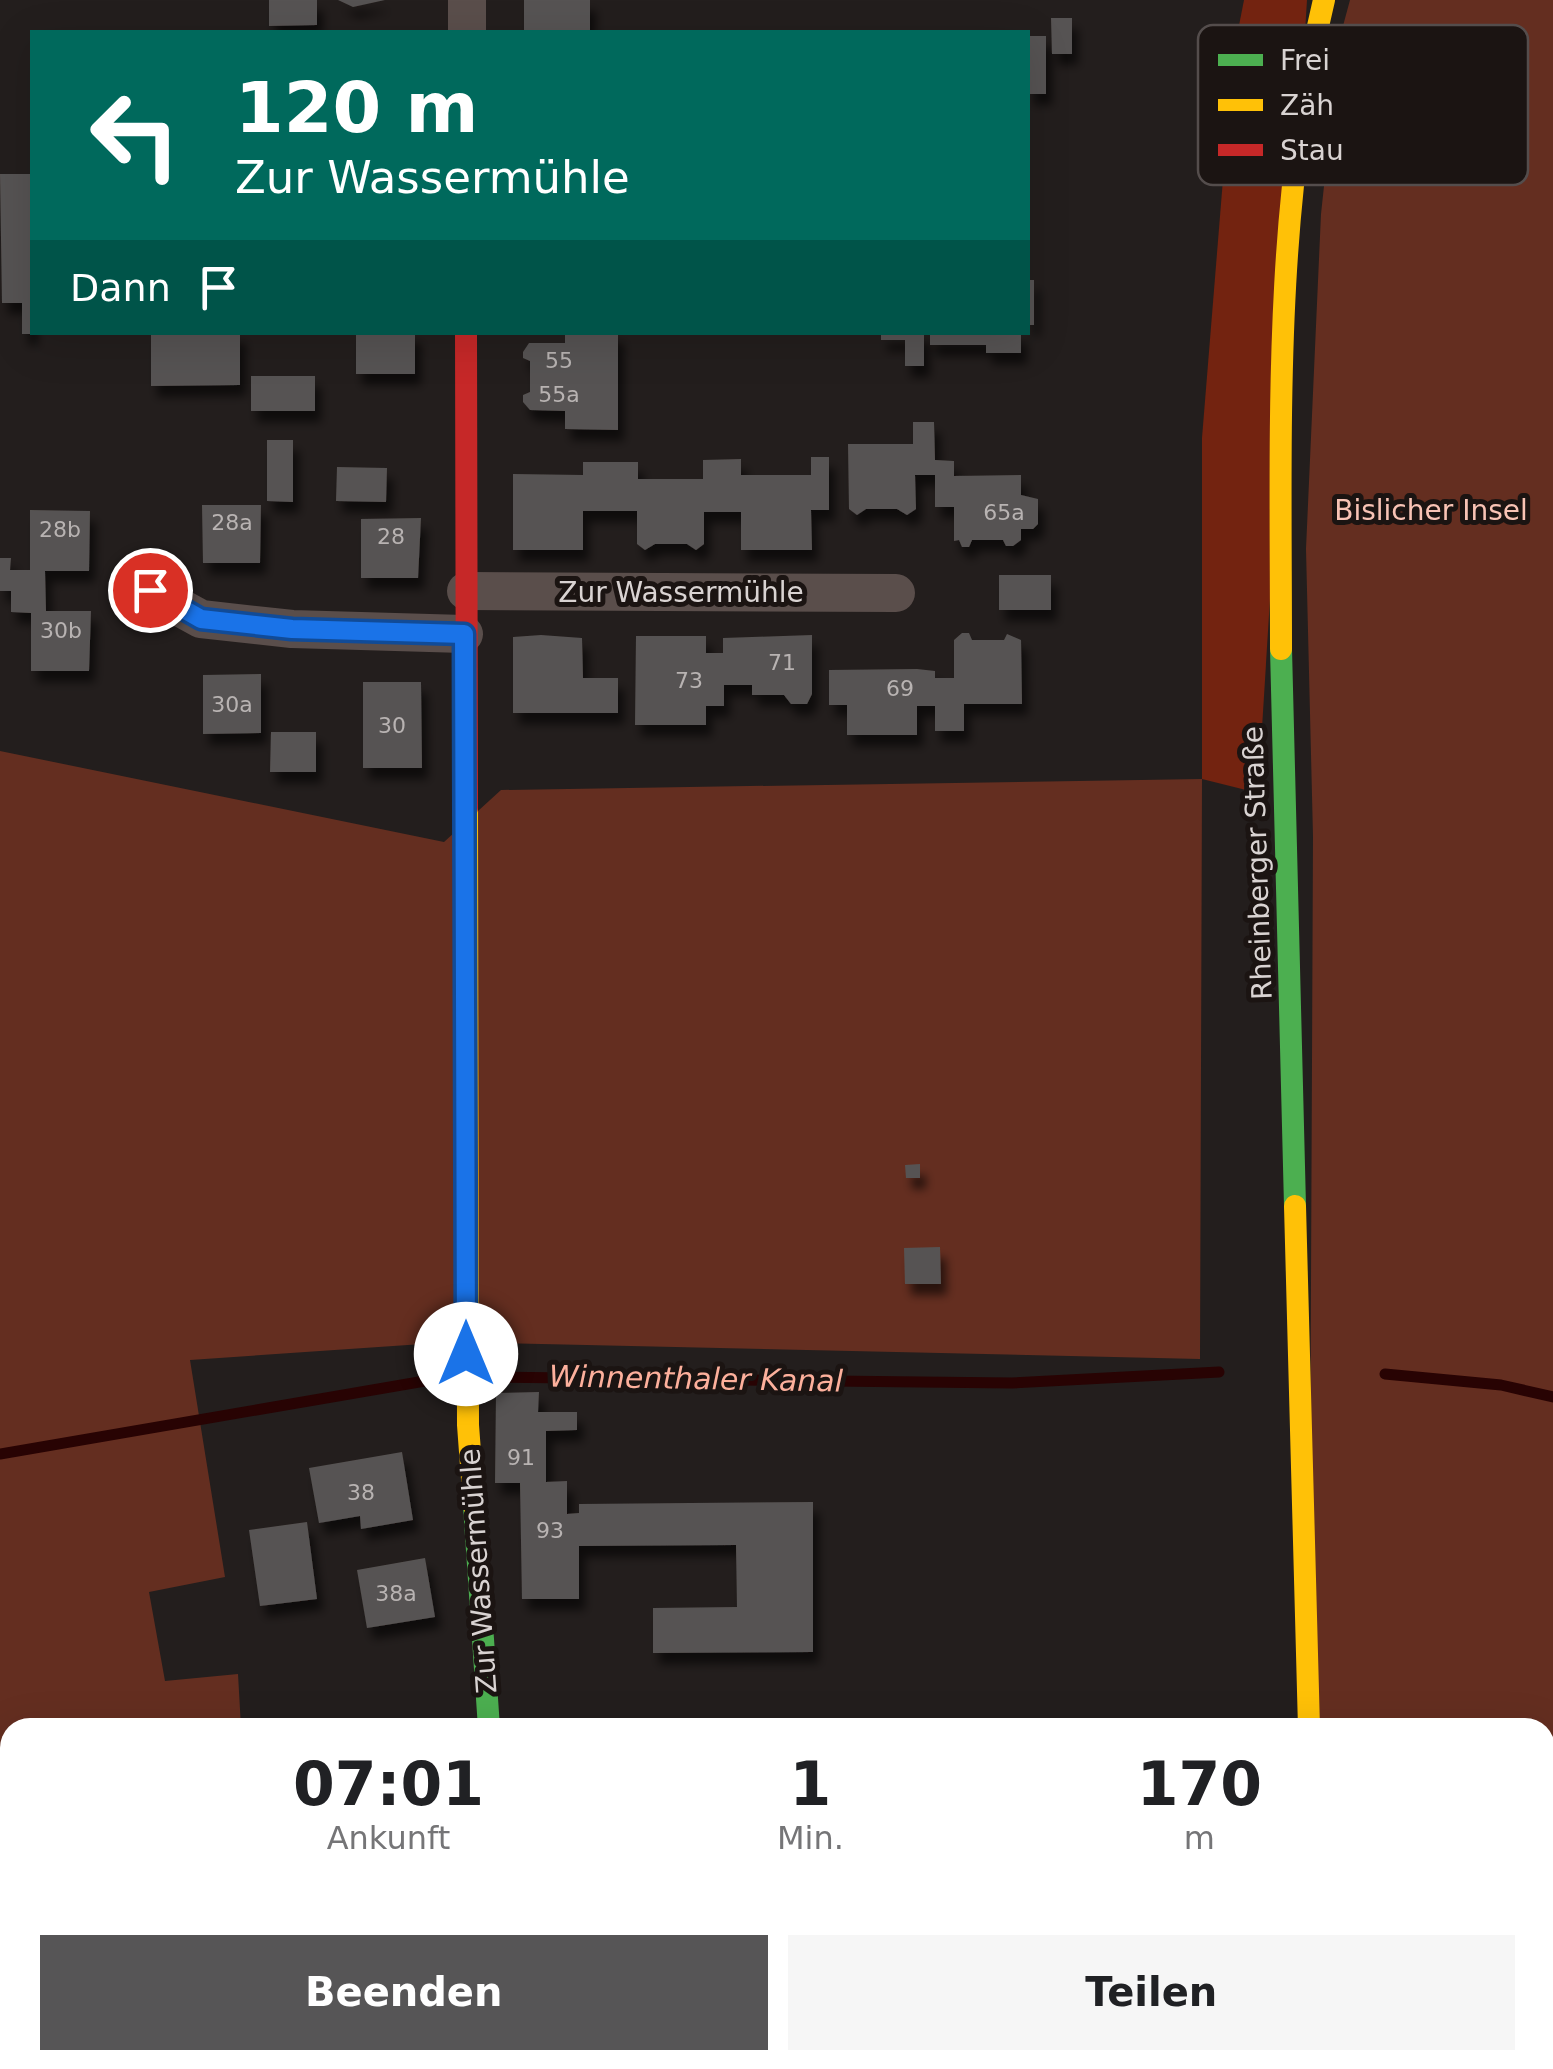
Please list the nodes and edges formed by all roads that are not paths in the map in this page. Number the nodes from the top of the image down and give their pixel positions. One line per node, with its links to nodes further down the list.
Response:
1 (467, 0): 4 (street)
2 (1324, 0): 3 (main road, Rheinberger Straße)
3 (1318, 25)
4 (467, 30)
5 (1296, 185): 12 (main road, Rheinberger Straße)
6 (466, 335): 8 (main road, Zur Wassermühle)
7 (150, 590): 10 (street)
8 (466, 591): 9 (street, Zur Wassermühle); 10 (main road, Zur Wassermühle)
9 (896, 594)
10 (464, 634): 11 (main road, Zur Wassermühle)
11 (488, 1718)
12 (1308, 1718)

